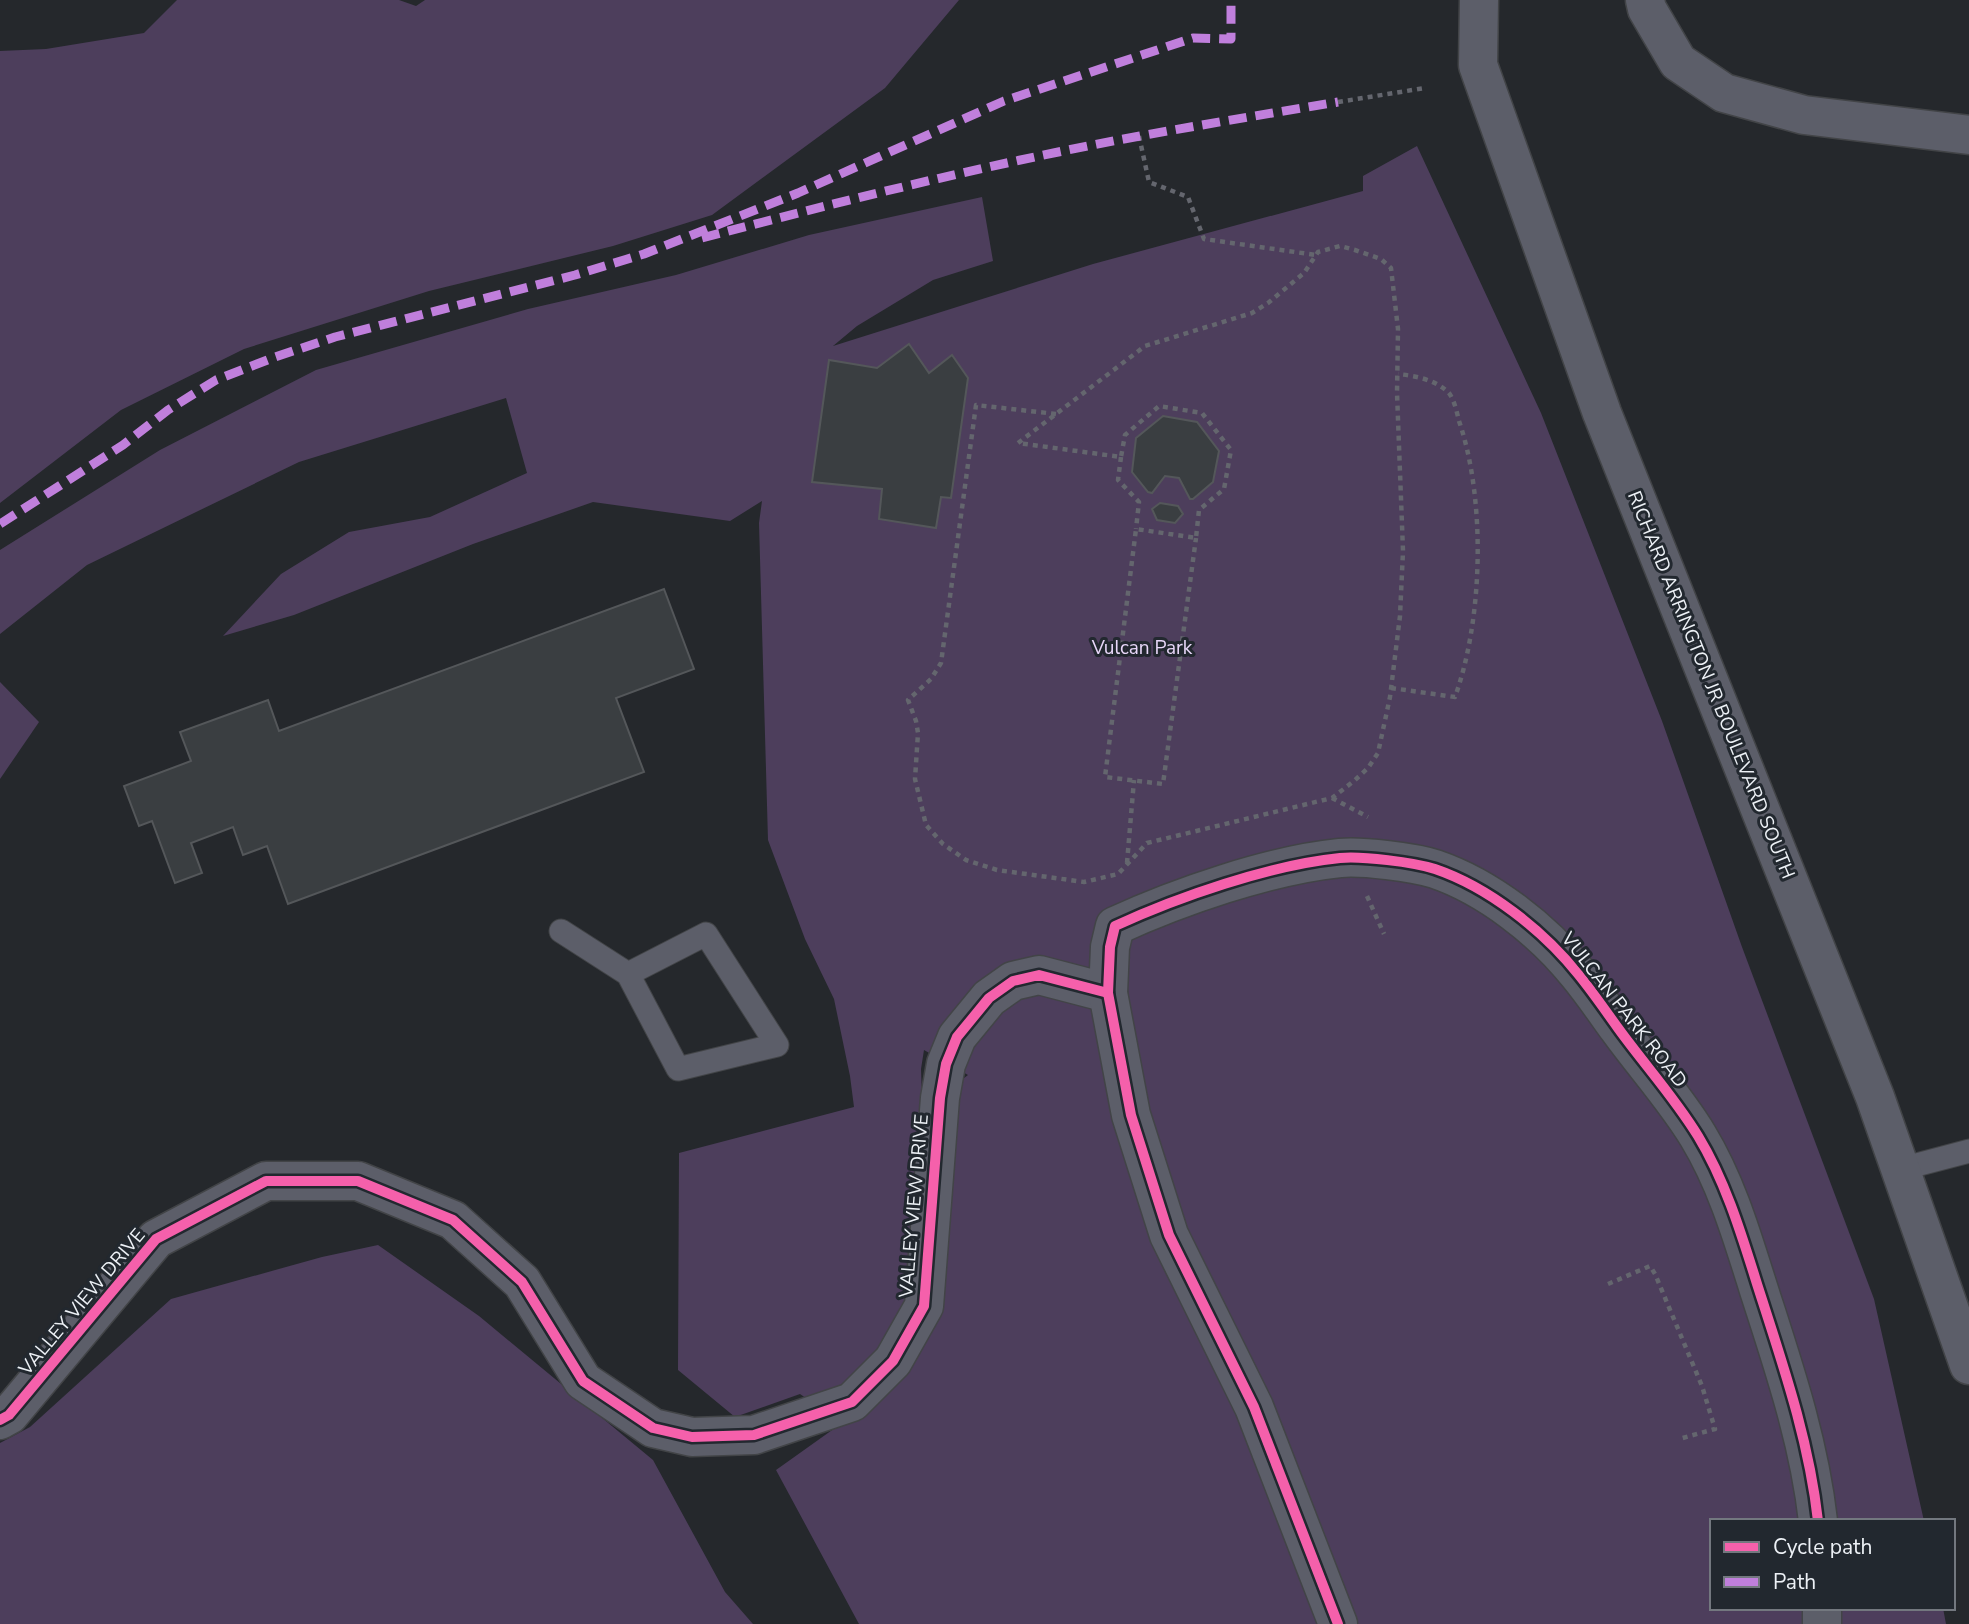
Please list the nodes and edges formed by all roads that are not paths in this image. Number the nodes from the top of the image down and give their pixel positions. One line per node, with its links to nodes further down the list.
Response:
1 (1479, 0): 8 (street, RICHARD ARRINGTON JR BOULEVARD SOUTH)
2 (1644, 0): 3 (street)
3 (1969, 135)
4 (561, 931): 5 (lane)
5 (628, 974): 5 (lane)
6 (1108, 992): 10 (street, VALLEY VIEW DRIVE); 11 (street, VULCAN PARK ROAD); 12 (street)
7 (1969, 1151): 8 (lane)
8 (1901, 1168): 9 (street, RICHARD ARRINGTON JR BOULEVARD SOUTH)
9 (1969, 1365)
10 (0, 1420)
11 (1818, 1519)
12 (1338, 1624)

